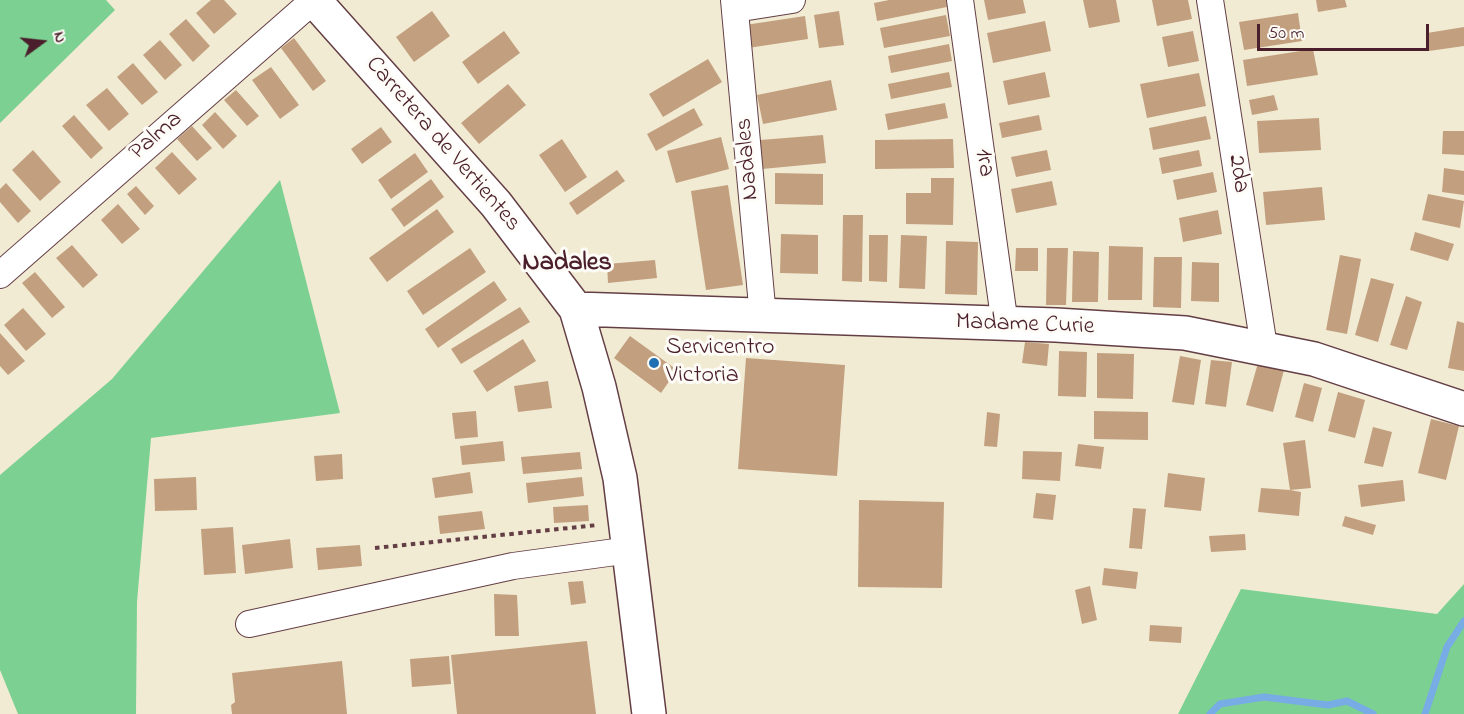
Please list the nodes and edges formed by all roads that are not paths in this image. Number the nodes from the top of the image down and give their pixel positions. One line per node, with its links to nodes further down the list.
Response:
1 (314, 0): 6 (street, Palma); 7 (main road, Carretera de Vertientes)
2 (792, 0): 5 (street)
3 (960, 0): 9 (street, 1ra)
4 (1210, 0): 10 (street, 2da)
5 (734, 5): 8 (street, Nadales)
6 (0, 275)
7 (576, 309): 8 (main road, Madame Curie); 12 (main road, Carretera de Vertientes)
8 (764, 317): 9 (main road, Madame Curie)
9 (1005, 325): 10 (main road, Madame Curie)
10 (1264, 347): 11 (main road, Madame Curie)
11 (1464, 409)
12 (628, 536): 13 (street); 14 (main road, Carretera de Vertientes)
13 (249, 624)
14 (649, 714)

